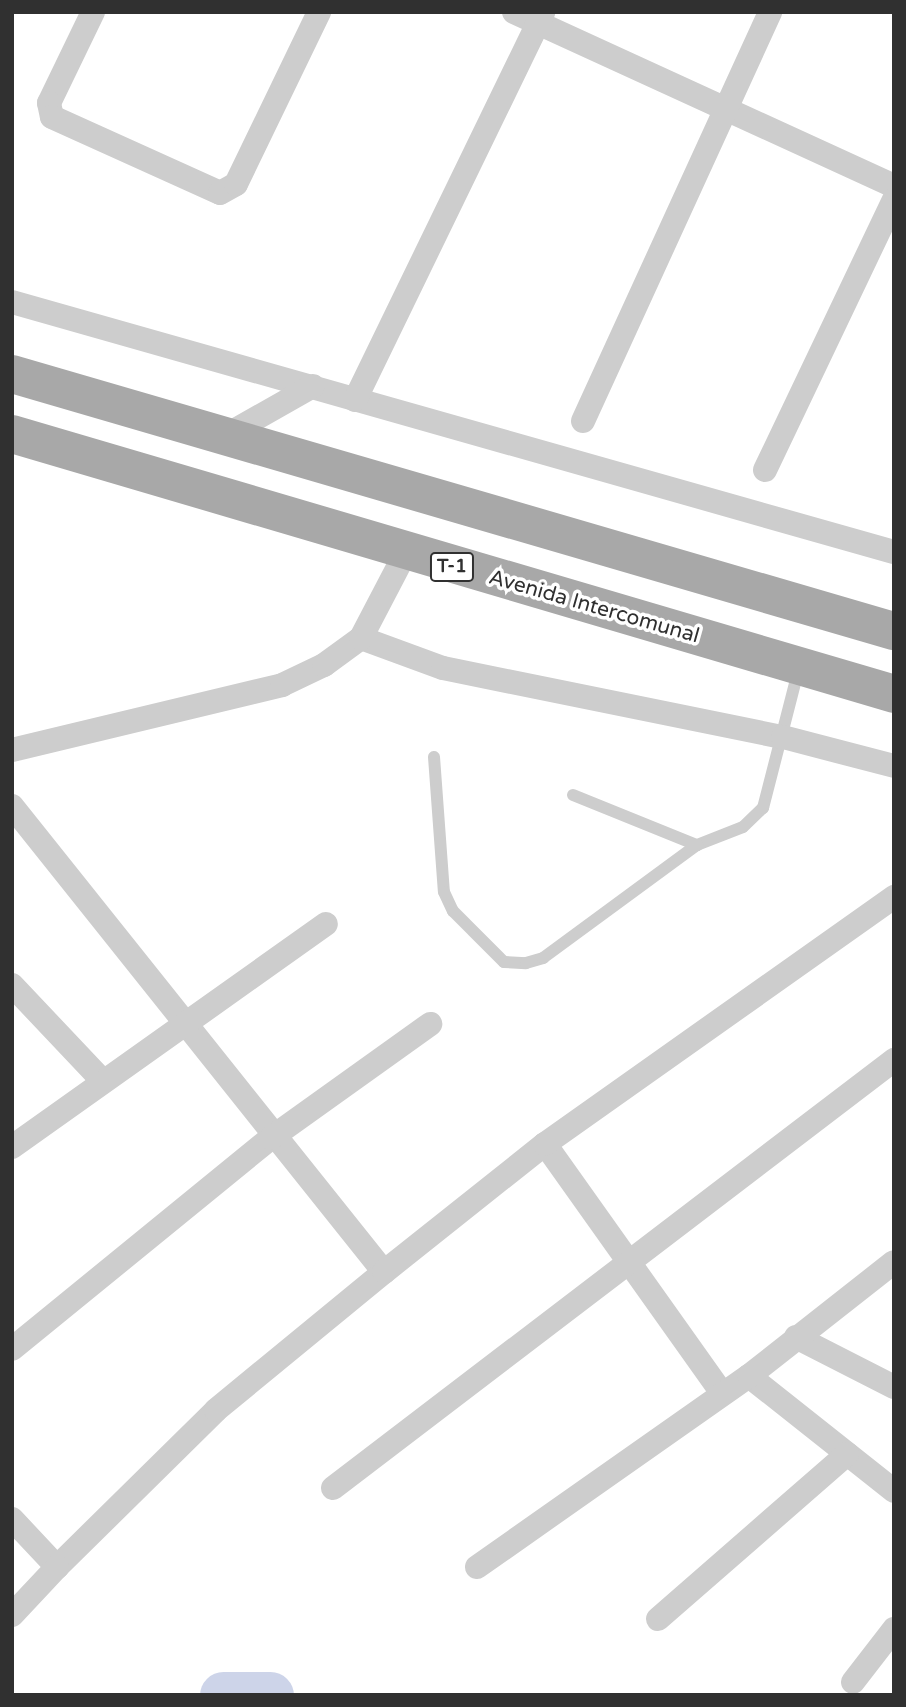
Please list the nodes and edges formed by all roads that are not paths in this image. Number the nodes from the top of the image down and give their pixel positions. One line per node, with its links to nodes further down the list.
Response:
1 (93, 12): 2 (street)
2 (318, 12)
3 (514, 12): 5 (street)
4 (770, 12): 6 (street)
5 (540, 18): 6 (street); 12 (street)
6 (723, 107): 7 (street); 13 (street)
7 (894, 186)
8 (894, 199): 16 (street)
9 (12, 302): 11 (street)
10 (12, 374): 15 (main road)
11 (313, 386): 12 (street); 15 (street)
12 (355, 400): 17 (street)
13 (583, 421)
14 (12, 434): 18 (main road, Avenida Intercomunal / T-1)
15 (225, 436): 19 (main road)
16 (765, 470)
17 (894, 552)
18 (405, 554): 20 (street); 21 (main road, Avenida Intercomunal / T-1)
19 (894, 631)
20 (362, 638): 23 (street); 24 (street)
21 (800, 664): 22 (main road, Avenida Intercomunal / T-1); 23 (lane)
22 (894, 694)
23 (783, 737): 26 (street); 29 (lane)
24 (12, 750)
25 (435, 757): 29 (lane)
26 (894, 766)
27 (573, 794): 29 (lane)
28 (12, 806): 33 (street)
29 (697, 845)
30 (894, 897): 38 (street)
31 (326, 924): 33 (street)
32 (12, 985): 36 (street)
33 (180, 1024): 36 (street); 37 (street)
34 (430, 1024): 37 (street)
35 (894, 1060): 40 (street)
36 (101, 1079): 39 (street)
37 (271, 1138): 42 (street); 44 (street)
38 (545, 1144): 40 (street); 42 (street)
39 (12, 1147)
40 (629, 1256): 47 (street); 49 (street)
41 (894, 1262): 43 (street)
42 (383, 1272): 52 (street)
43 (796, 1337): 45 (street); 46 (street)
44 (12, 1349)
45 (749, 1376): 47 (street); 48 (street)
46 (894, 1387)
47 (722, 1393): 53 (street)
48 (847, 1454): 50 (street); 55 (street)
49 (332, 1488)
50 (894, 1491)
51 (12, 1519): 52 (street)
52 (57, 1567): 54 (street)
53 (477, 1567)
54 (12, 1615)
55 (658, 1619)
56 (894, 1629): 57 (street)
57 (853, 1682)

